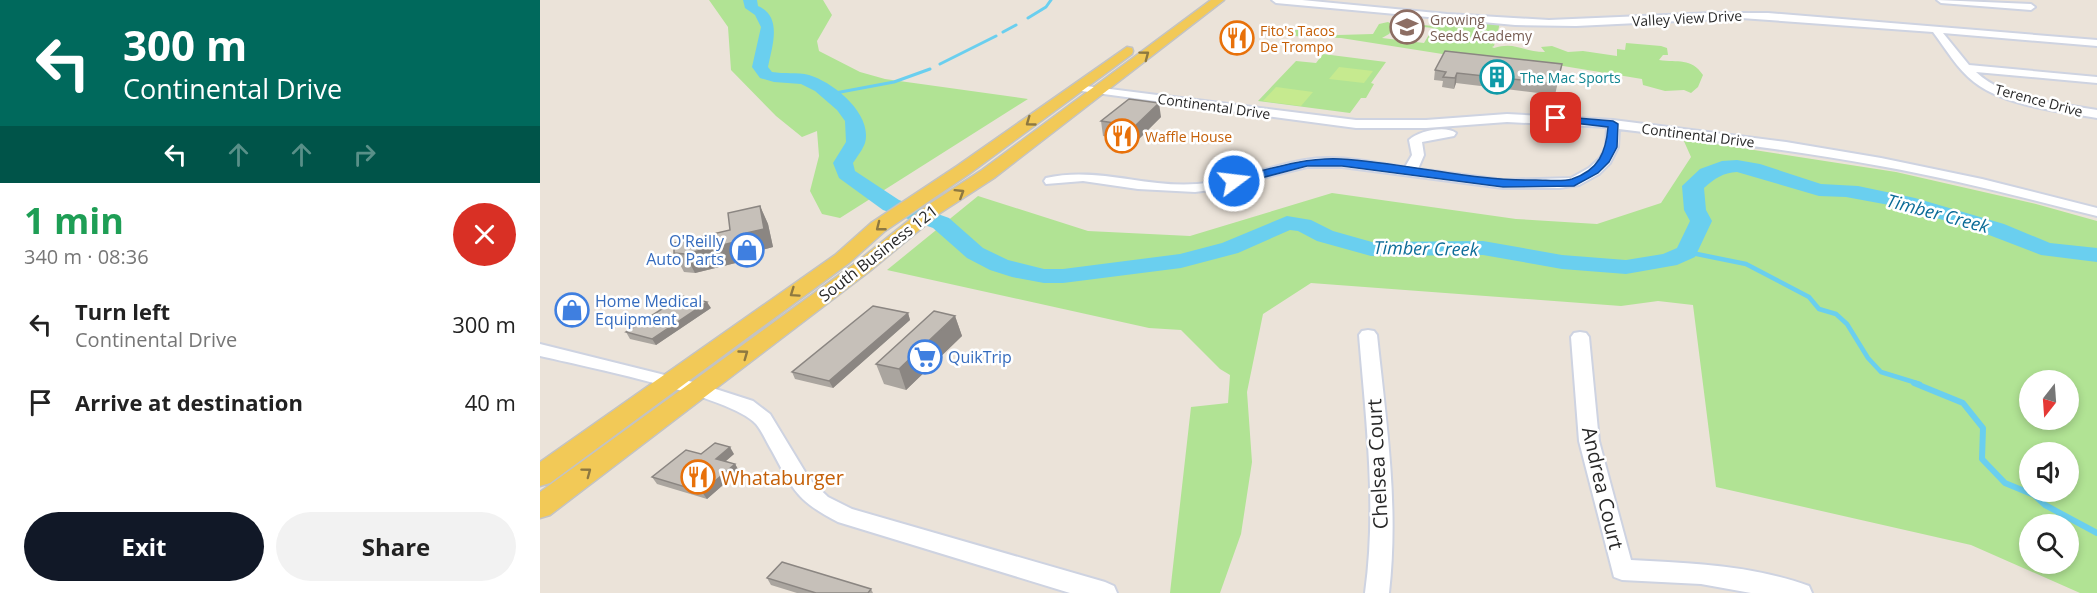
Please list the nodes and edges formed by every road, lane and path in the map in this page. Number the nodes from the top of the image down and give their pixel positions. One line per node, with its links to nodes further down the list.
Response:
1 (1198, 0): 6 (main road)
2 (1218, 0): 13 (main road, South Business 121, one-way to 2)
3 (1276, 0): 7 (street, Valley View Drive)
4 (1941, 0): 5 (street)
5 (2023, 0)
6 (1179, 13)
7 (1935, 29): 8 (street, Valley View Drive); 10 (street, Terence Drive)
8 (2097, 43)
9 (1135, 45): 12 (main road, South Business 121)
10 (1967, 68): 11 (street); 14 (street, Terence Drive)
11 (2097, 80)
12 (1078, 88): 13 (street, Continental Drive); 22 (main road, South Business 121, one-way to 22)
13 (1099, 91): 15 (street, Continental Drive); 23 (main road, South Business 121, one-way to 13)
14 (2097, 114)
15 (1613, 130): 16 (street); 16 (street); 18 (street, Continental Drive)
16 (1410, 171): 17 (street)
17 (1051, 181)
18 (2097, 212)
19 (1368, 335): 28 (street, Chelsea Court)
20 (1580, 337): 26 (street, Andrea Court)
21 (540, 350): 22 (street)
22 (669, 382): 23 (street); 24 (main road, South Business 121)
23 (697, 389): 25 (main road, South Business 121, one-way to 23); 27 (street)
24 (540, 476)
25 (540, 507)
26 (1762, 589): 29 (street)
27 (1105, 593)
28 (1377, 593)
29 (1800, 593)

